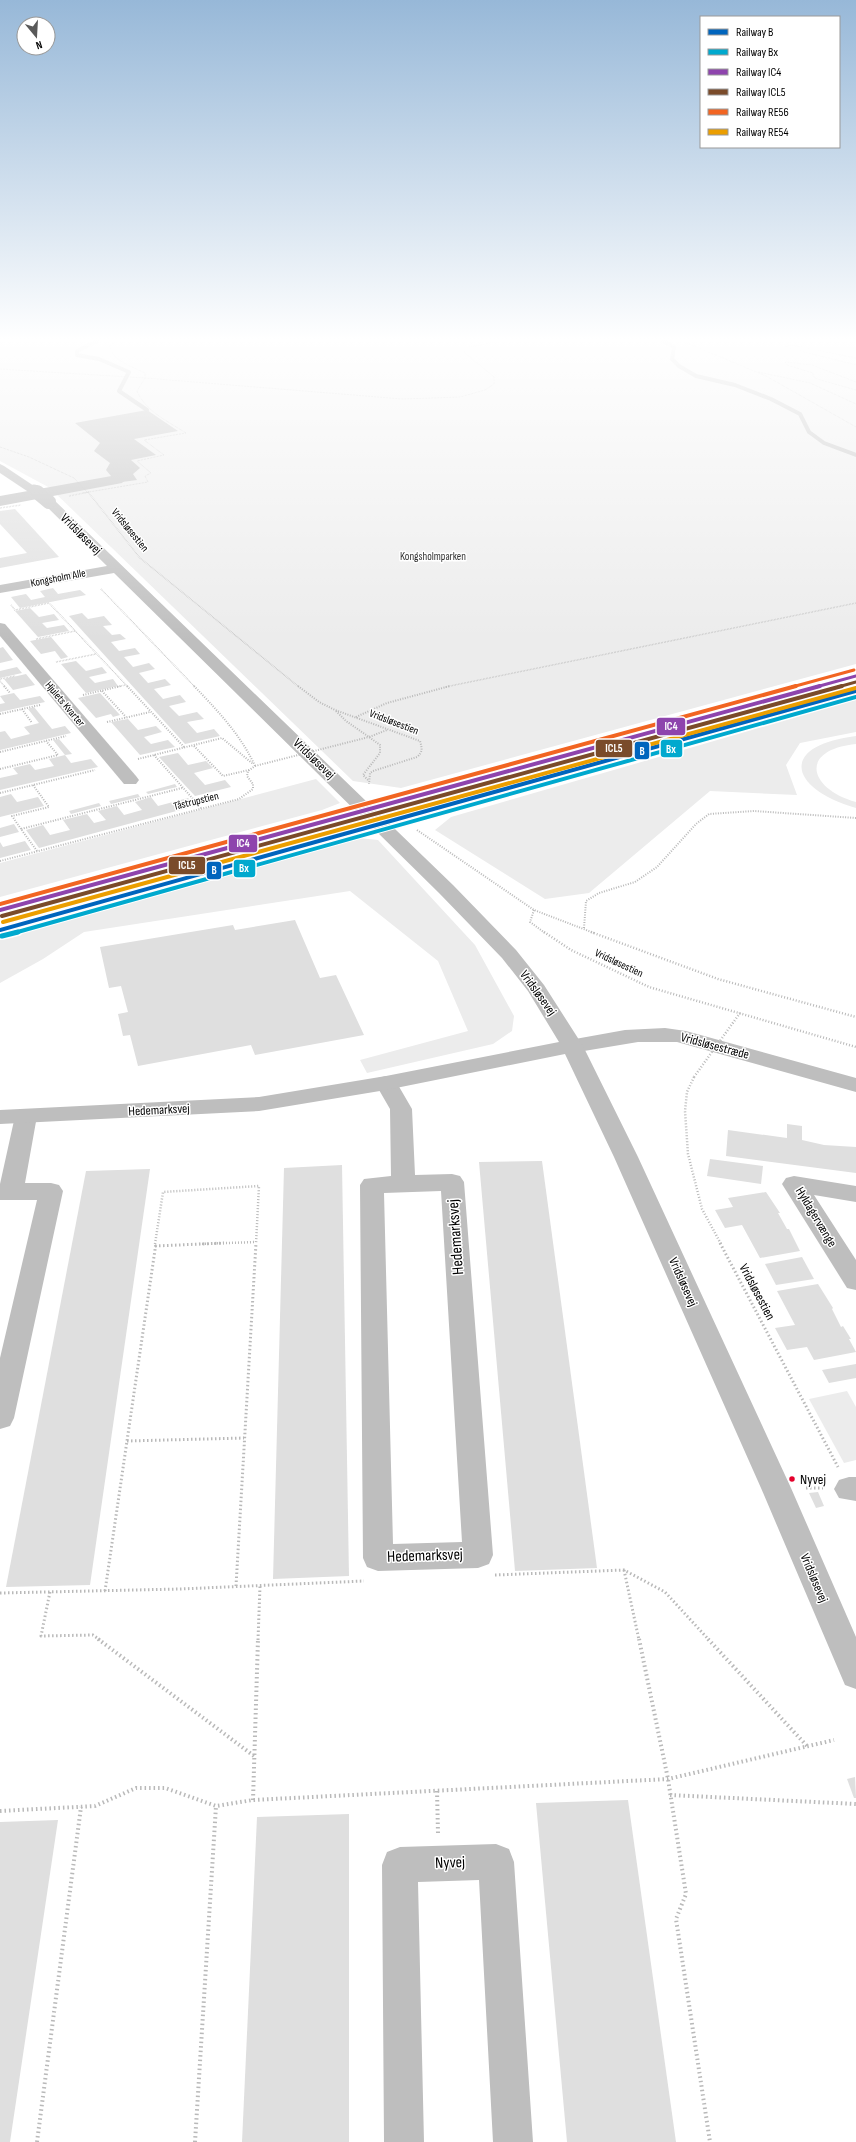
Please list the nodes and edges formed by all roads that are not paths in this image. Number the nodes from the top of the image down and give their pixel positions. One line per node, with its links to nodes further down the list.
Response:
1 (0, 468): 2 (street, Vridsløsevej, bridge)
2 (111, 563): 3 (street, Kongsholm Alle); 4 (street, Kongsholm Alle); 7 (street, Vridsløsevej)
3 (0, 579)
4 (0, 589)
5 (0, 627): 6 (street, Hjulets Kvarter)
6 (130, 780)
7 (572, 1046): 8 (street, Hedemarksvej); 9 (street, Vridsløsestræde); 17 (street, Vridsløsevej)
8 (386, 1083): 10 (street, Hedemarksvej); 12 (street)
9 (856, 1085)
10 (26, 1116): 11 (street, Hedemarksvej); 13 (street)
11 (0, 1117)
12 (403, 1184): 12 (street, Hedemarksvej)
13 (6, 1192): 16 (street)
14 (856, 1194): 15 (street, Hyldagervænge)
15 (856, 1281)
16 (0, 1418)
17 (856, 1674)
18 (404, 2142): 19 (street, Nyvej)
19 (513, 2142)

